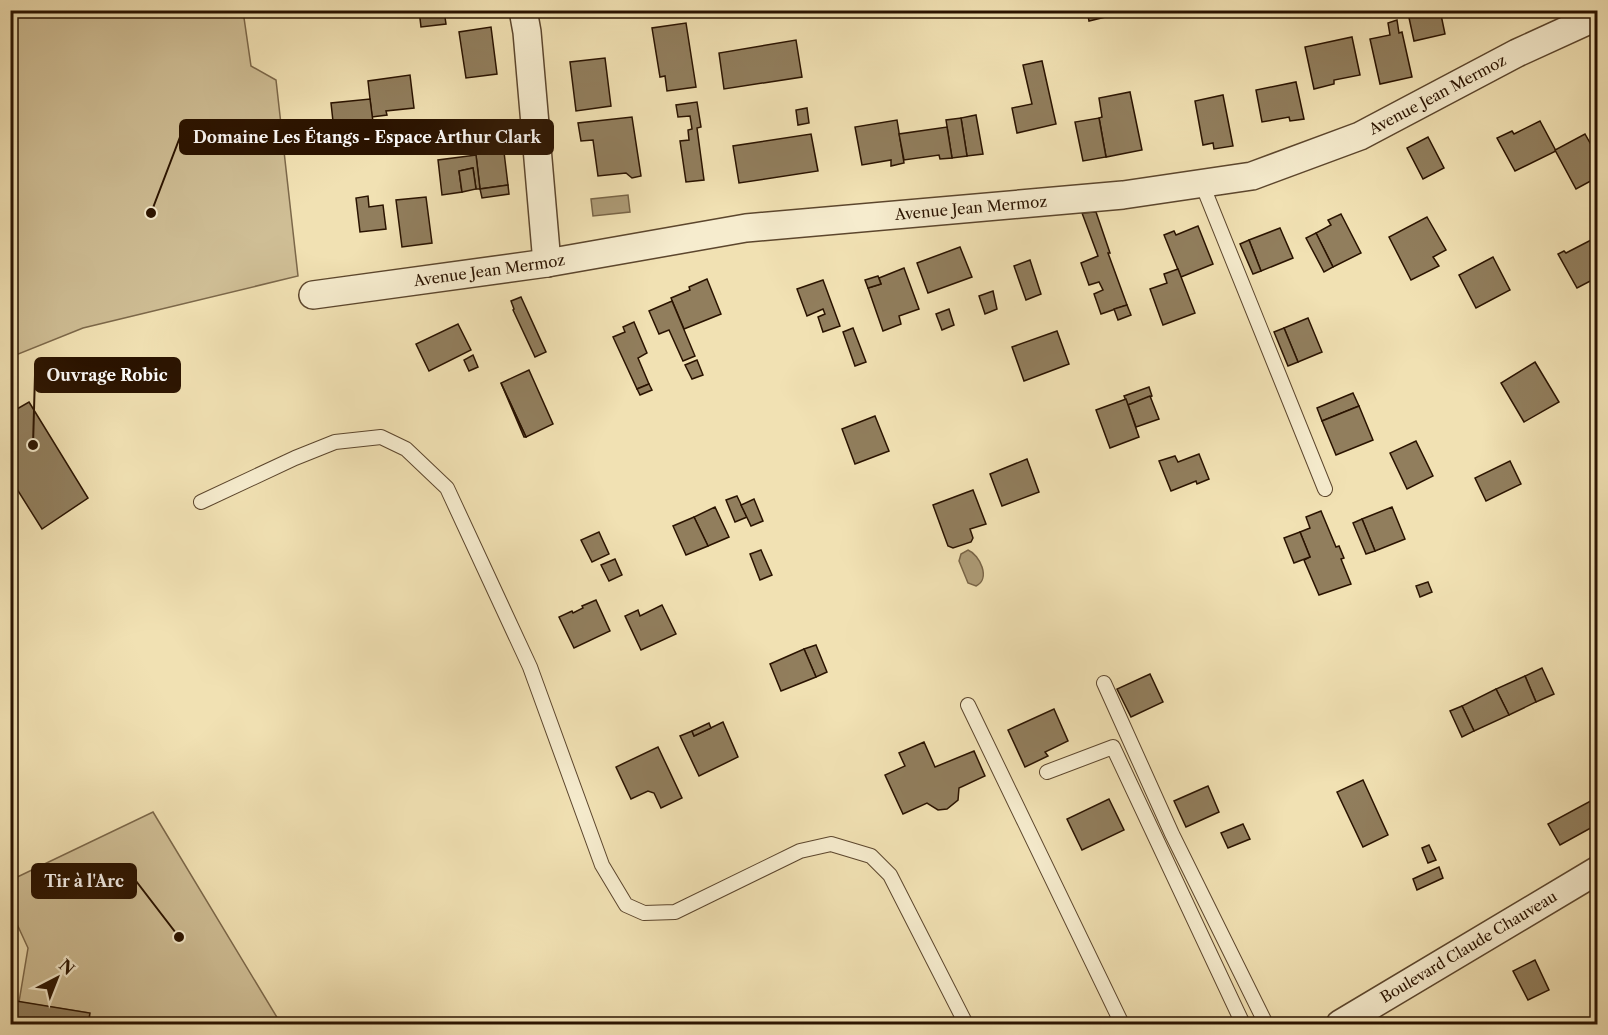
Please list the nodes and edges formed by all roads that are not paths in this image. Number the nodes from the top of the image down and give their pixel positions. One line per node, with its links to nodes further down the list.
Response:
1 (524, 10): 4 (street)
2 (1598, 16): 3 (street, Avenue Jean Mermoz)
3 (1202, 184): 4 (street, Avenue Jean Mermoz); 6 (lane)
4 (547, 263): 5 (street, Avenue Jean Mermoz)
5 (313, 295)
6 (1325, 489)
7 (201, 502): 12 (lane)
8 (1104, 683): 15 (lane)
9 (968, 705): 13 (lane)
10 (1047, 772): 14 (lane)
11 (1598, 870): 16 (street, Boulevard Claude Chauveau)
12 (966, 1024)
13 (1122, 1024)
14 (1243, 1024)
15 (1266, 1024)
16 (1340, 1024)

